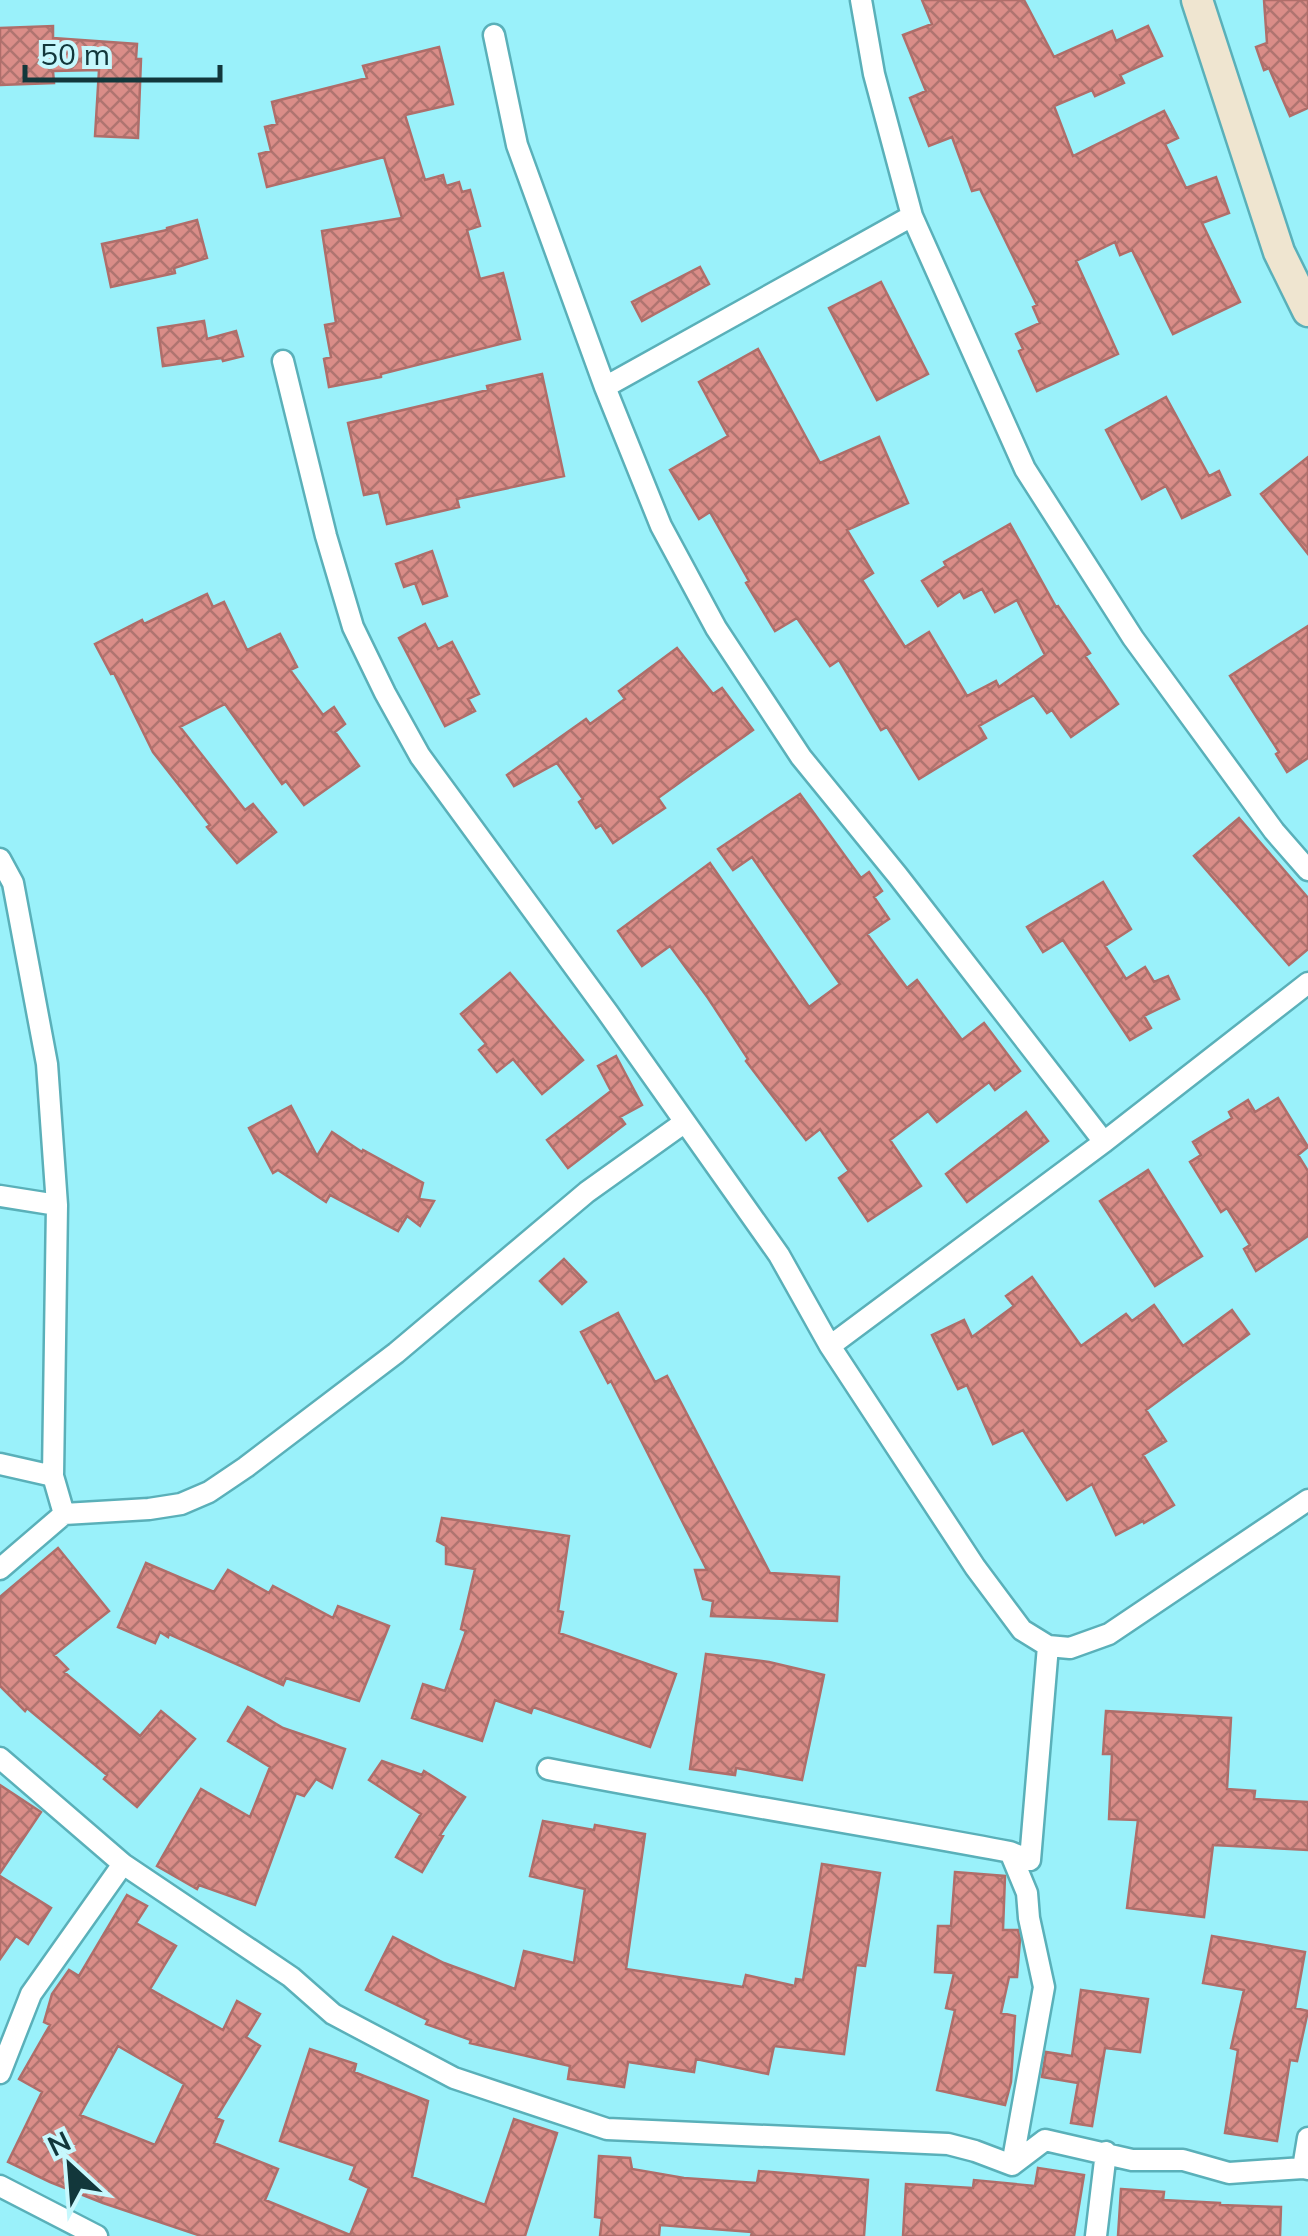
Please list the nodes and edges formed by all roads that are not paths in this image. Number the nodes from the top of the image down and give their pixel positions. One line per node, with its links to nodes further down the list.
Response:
1 (860, 0): 4 (street)
2 (1197, 0): 5 (street)
3 (494, 35): 7 (street)
4 (912, 216): 7 (street); 9 (street)
5 (1308, 311)
6 (283, 361): 11 (street)
7 (605, 387): 12 (street)
8 (0, 859): 14 (street)
9 (1308, 870)
10 (1308, 982): 12 (street)
11 (685, 1122): 15 (street); 19 (street)
12 (1104, 1142): 15 (street)
13 (0, 1196): 14 (street)
14 (57, 1205): 17 (street)
15 (830, 1346): 21 (street)
16 (0, 1464): 17 (street)
17 (52, 1476): 19 (street)
18 (1308, 1500): 21 (street)
19 (64, 1514): 20 (street)
20 (0, 1569)
21 (1048, 1646): 24 (street)
22 (0, 1758): 25 (street)
23 (548, 1769): 24 (street)
24 (1010, 1852): 29 (street)
25 (123, 1864): 26 (street); 29 (street)
26 (0, 2072)
27 (1308, 2138): 30 (street)
28 (1106, 2152): 29 (street); 30 (street); 33 (street)
29 (1012, 2165)
30 (1306, 2168)
31 (0, 2186): 32 (street)
32 (97, 2236)
33 (1096, 2236)

